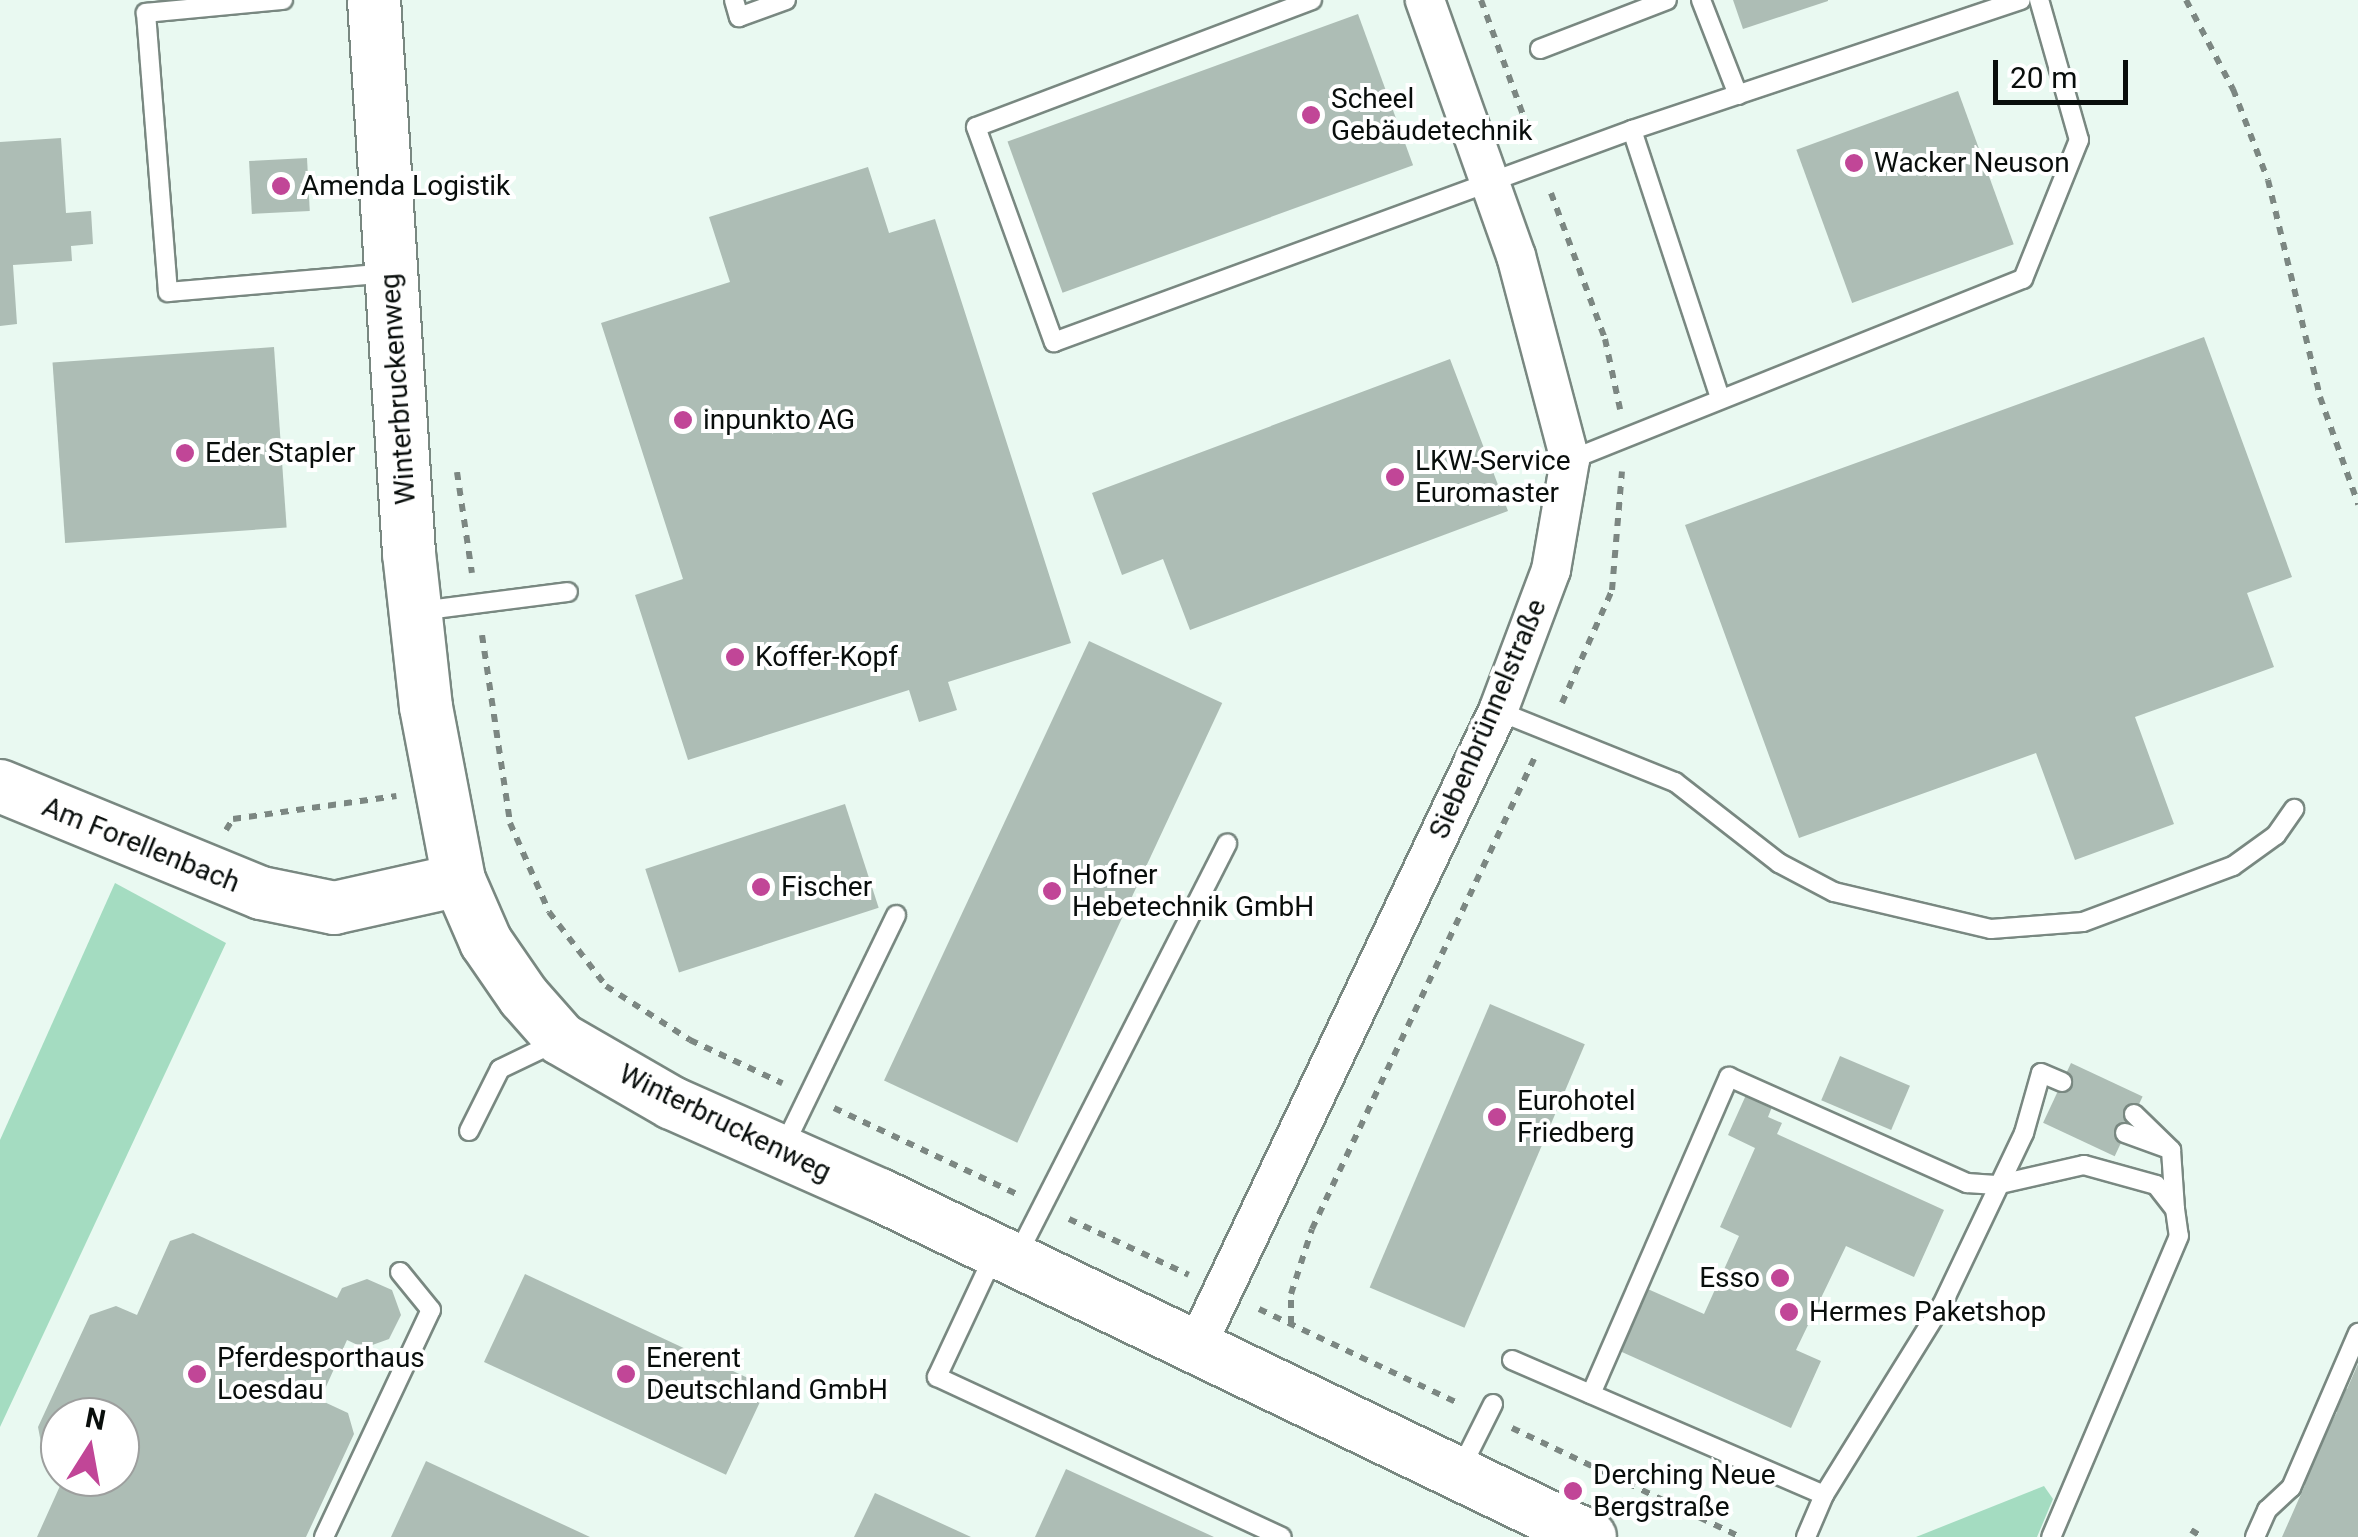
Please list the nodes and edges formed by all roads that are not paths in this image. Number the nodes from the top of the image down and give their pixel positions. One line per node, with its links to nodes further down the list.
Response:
1 (283, 0): 11 (lane)
2 (374, 0): 16 (street, Winterbruckenweg)
3 (734, 0): 4 (lane)
4 (786, 0)
5 (1312, 0): 15 (lane)
6 (1425, 0): 15 (street, Siebenbrünnelstraße)
7 (1668, 0): 12 (lane)
8 (1701, 0): 13 (lane)
9 (2022, 0): 13 (lane)
10 (2039, 0): 17 (lane)
11 (249, 2): 16 (lane)
12 (1540, 49)
13 (1738, 95): 14 (lane)
14 (1632, 130): 15 (lane); 17 (lane)
15 (1490, 183): 18 (street, Siebenbrünnelstraße)
16 (390, 273): 20 (street, Winterbruckenweg)
17 (1720, 395): 18 (lane)
18 (1570, 460): 21 (street, Siebenbrünnelstraße)
19 (568, 592): 20 (lane)
20 (415, 612): 25 (street, Winterbruckenweg)
21 (1498, 711): 23 (lane); 41 (street, Siebenbrünnelstraße)
22 (0, 786): 25 (street, Am Forellenbach)
23 (2294, 810)
24 (1227, 843): 38 (lane)
25 (459, 880): 27 (street, Winterbruckenweg)
26 (896, 916): 35 (lane)
27 (561, 1039): 32 (lane); 35 (street, Winterbruckenweg)
28 (2062, 1082): 29 (lane)
29 (2033, 1093): 30 (lane); 36 (lane)
30 (2053, 1102)
31 (2134, 1114): 34 (lane)
32 (469, 1131)
33 (2125, 1133): 34 (lane)
34 (2171, 1150): 37 (lane)
35 (780, 1153): 38 (street, Winterbruckenweg)
36 (1996, 1184): 37 (lane); 43 (lane); 46 (lane)
37 (2175, 1209): 51 (lane)
38 (1005, 1257): 41 (street, Winterbruckenweg); 48 (lane)
39 (400, 1272): 47 (lane)
40 (2358, 1333): 52 (lane)
41 (1194, 1351): 45 (street, Winterbruckenweg)
42 (1512, 1360): 43 (lane)
43 (1591, 1394): 46 (lane)
44 (1493, 1404): 45 (lane)
45 (1459, 1472): 49 (street, Winterbruckenweg)
46 (1824, 1495): 50 (lane)
47 (324, 1537)
48 (1282, 1537)
49 (1589, 1537)
50 (1806, 1537)
51 (2051, 1537)
52 (2255, 1537)

